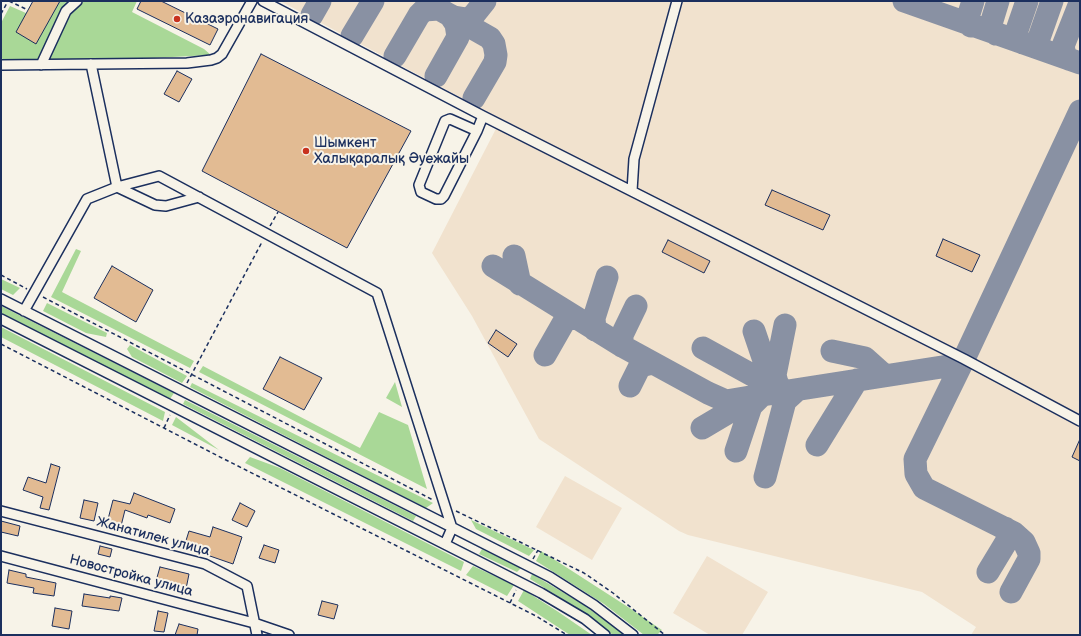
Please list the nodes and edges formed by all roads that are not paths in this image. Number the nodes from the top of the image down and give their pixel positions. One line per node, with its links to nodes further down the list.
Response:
1 (77, 1): 7 (street)
2 (252, 1): 5 (street)
3 (263, 1): 8 (street)
4 (677, 1): 11 (street)
5 (91, 64): 7 (street); 10 (street)
6 (1, 65): 7 (street)
7 (41, 65)
8 (483, 116): 9 (street); 11 (street)
9 (477, 131): 9 (street)
10 (117, 187): 12 (street); 12 (street); 14 (street)
11 (632, 191): 16 (street)
12 (199, 197): 18 (street)
13 (1, 299): 14 (street)
14 (24, 311): 18 (street)
15 (1, 319): 19 (street)
16 (1080, 421)
17 (1, 511): 21 (street, Жанатилек улица)
18 (452, 528): 19 (street); 25 (street)
19 (445, 544): 24 (street)
20 (1, 556): 21 (street, Новостройка улица)
21 (254, 623): 22 (street, Жанатилек улица); 23 (street, Новостройка улица)
22 (257, 635)
23 (289, 635)
24 (605, 635)
25 (633, 635)

